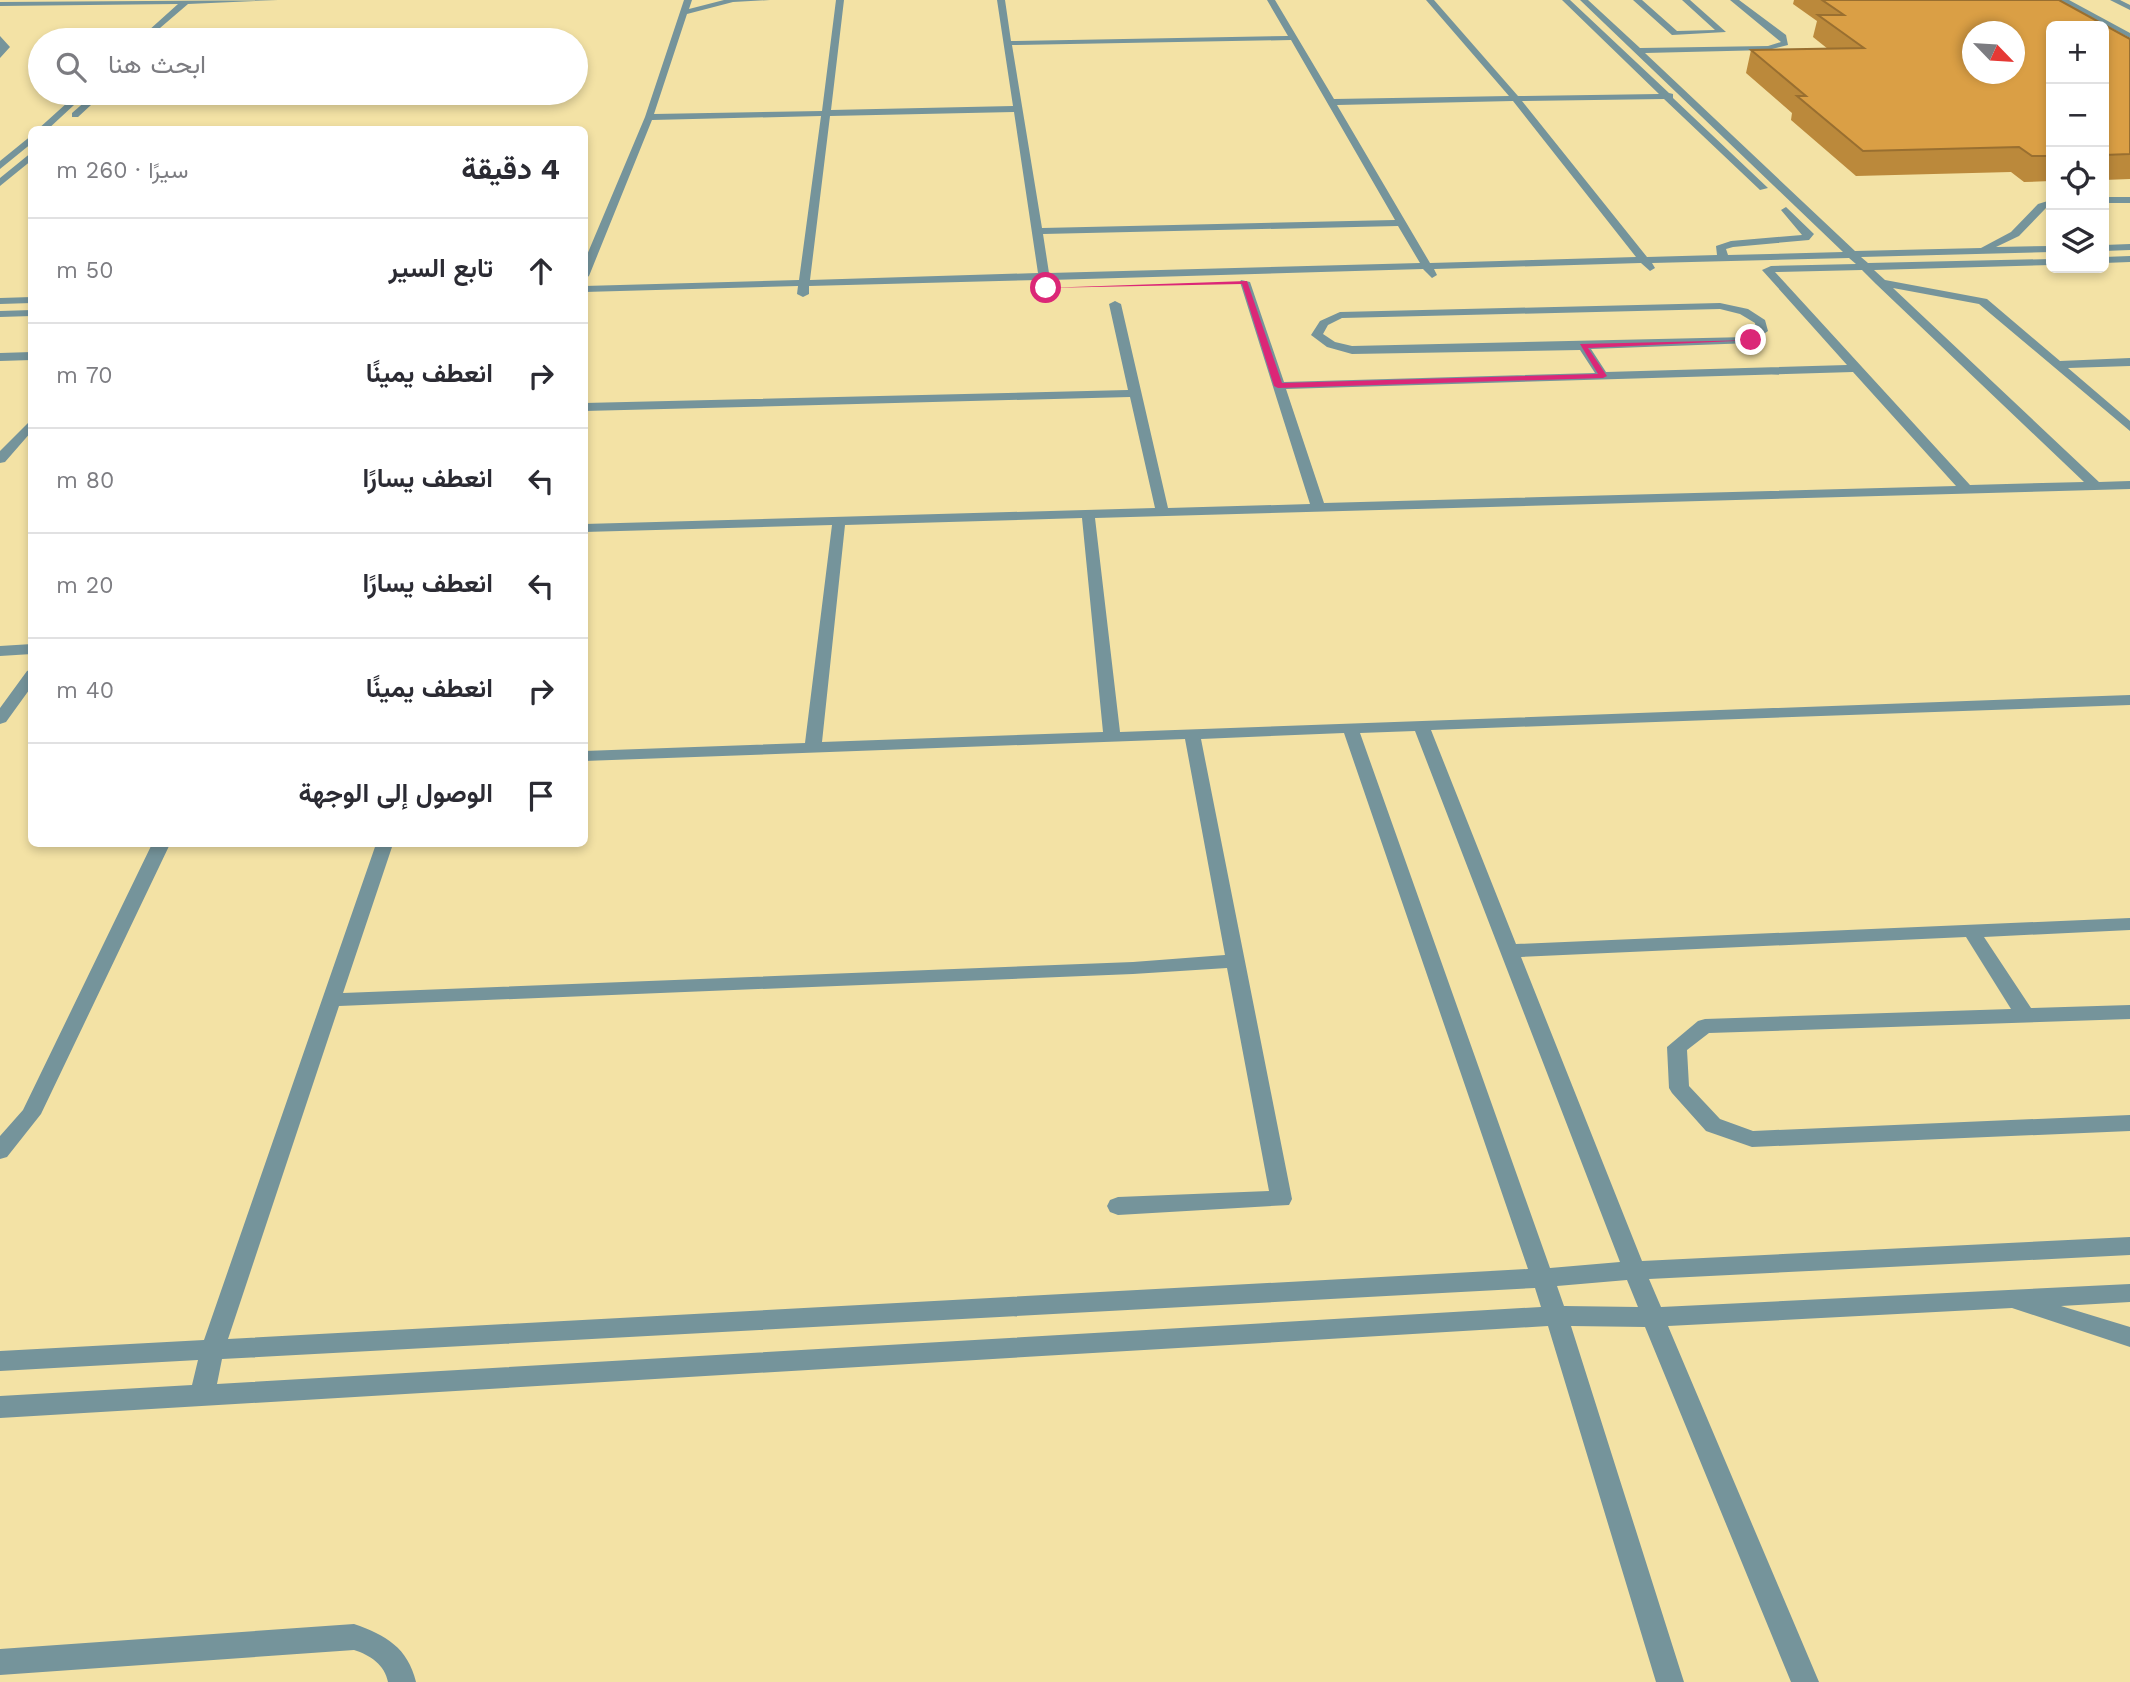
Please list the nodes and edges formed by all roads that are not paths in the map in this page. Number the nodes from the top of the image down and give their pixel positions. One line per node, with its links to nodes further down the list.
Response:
1 (274, 0): 16 (lane)
2 (688, 0): 20 (lane)
3 (765, 0): 20 (lane)
4 (841, 0): 37 (lane)
5 (1001, 0): 26 (lane)
6 (1271, 0): 25 (lane)
7 (1430, 0): 32 (lane)
8 (1566, 0): 30 (lane)
9 (1584, 0): 28 (lane)
10 (1637, 0): 22 (lane)
11 (1686, 0): 22 (lane)
12 (1734, 0): 27 (lane)
13 (2063, 0): 23 (lane)
14 (2114, 0): 18 (lane)
15 (187, 1): 16 (lane); 17 (lane); 21 (lane)
16 (203, 1): 19 (lane)
17 (0, 4)
18 (2130, 8)
19 (194, 9)
20 (686, 12): 38 (lane)
21 (156, 28)
22 (1699, 34): 27 (lane)
23 (2130, 36)
24 (0, 38): 29 (lane)
25 (1294, 38): 26 (lane); 33 (lane)
26 (1007, 43): 36 (lane)
27 (1715, 50): 28 (lane)
28 (1637, 51): 31 (lane)
29 (0, 56)
30 (1665, 96): 31 (lane); 32 (lane); 45 (lane)
31 (1684, 97): 56 (lane)
32 (1516, 99): 33 (lane); 60 (lane)
33 (1331, 102): 50 (lane)
34 (69, 105): 40 (lane)
35 (87, 105): 39 (lane)
36 (1018, 109): 37 (lane); 51 (lane)
37 (825, 113): 38 (lane); 70 (lane)
38 (649, 117): 62 (lane)
39 (70, 120)
40 (46, 126)
41 (28, 142): 43 (lane)
42 (28, 158): 44 (lane)
43 (0, 166)
44 (0, 183)
45 (1771, 196)
46 (2130, 200): 47 (lane)
47 (2109, 201)
48 (1781, 205): 57 (lane)
49 (2046, 205): 55 (lane)
50 (1403, 223): 51 (lane); 65 (lane)
51 (1036, 231): 67 (lane)
52 (2130, 247): 53 (lane)
53 (2109, 248)
54 (2046, 249): 55 (lane)
55 (1979, 251): 56 (lane)
56 (1851, 255): 57 (lane); 63 (lane)
57 (1724, 259): 60 (lane)
58 (2109, 260): 59 (lane)
59 (2130, 260)
60 (1646, 261): 65 (lane); 66 (lane)
61 (2046, 262): 63 (lane)
62 (588, 266)
63 (1864, 267): 64 (lane); 69 (lane)
64 (1767, 270): 66 (lane); 83 (lane)
65 (1431, 272): 66 (lane); 67 (lane); 68 (lane)
66 (1653, 272)
67 (1045, 282): 68 (lane); 70 (lane)
68 (1245, 282): 85 (lane)
69 (1880, 282): 82 (lane); 92 (lane)
70 (804, 288): 71 (lane); 72 (lane)
71 (588, 289)
72 (588, 299)
73 (0, 300): 74 (lane)
74 (28, 300)
75 (1115, 304): 86 (lane)
76 (28, 313): 77 (lane)
77 (0, 314)
78 (1583, 345): 78 (lane); 84 (lane)
79 (28, 356): 80 (lane)
80 (0, 357)
81 (2130, 362): 82 (lane)
82 (2057, 365): 88 (lane)
83 (1856, 368): 84 (lane); 93 (lane)
84 (1603, 376): 85 (lane)
85 (1278, 386): 94 (lane)
86 (1136, 393): 87 (lane); 95 (lane)
87 (588, 407)
88 (2130, 427)
89 (28, 428): 90 (lane)
90 (0, 459)
91 (2130, 485): 92 (lane)
92 (2096, 486): 93 (lane)
93 (1966, 490): 94 (lane)
94 (1318, 507): 95 (lane)
95 (1162, 511): 96 (lane)
96 (1088, 514): 97 (lane); 107 (lane)
97 (839, 521): 98 (lane); 108 (lane)
98 (588, 528)
99 (28, 649): 100 (lane)
100 (0, 651)
101 (28, 680): 103 (lane)
102 (2130, 699): 104 (lane)
103 (0, 719)
104 (1421, 726): 105 (lane); 114 (lane)
105 (1350, 728): 106 (lane); 124 (lane)
106 (1192, 734): 107 (lane); 115 (lane)
107 (1112, 737): 108 (lane)
108 (813, 748): 109 (lane)
109 (588, 756)
110 (161, 847): 120 (lane)
111 (383, 847): 116 (lane)
112 (2130, 924): 113 (lane)
113 (1971, 931): 114 (lane); 118 (lane)
114 (1510, 951): 123 (lane)
115 (1235, 961): 116 (lane); 121 (lane)
116 (330, 1000): 130 (lane)
117 (2130, 1012): 118 (lane)
118 (2026, 1016): 119 (lane)
119 (2130, 1123)
120 (0, 1151)
121 (1118, 1206)
122 (2130, 1247): 123 (lane)
123 (1636, 1270): 124 (lane); 128 (lane)
124 (1541, 1278): 127 (lane); 130 (lane)
125 (2130, 1293): 126 (lane)
126 (2011, 1300): 128 (lane); 129 (lane)
127 (1556, 1316): 128 (lane); 132 (lane); 136 (lane)
128 (1653, 1317): 137 (lane)
129 (2130, 1337)
130 (213, 1349): 131 (lane); 132 (lane)
131 (0, 1361)
132 (202, 1395): 133 (lane)
133 (0, 1407)
134 (0, 1662): 135 (lane)
135 (402, 1682)
136 (1670, 1682)
137 (1805, 1682)

